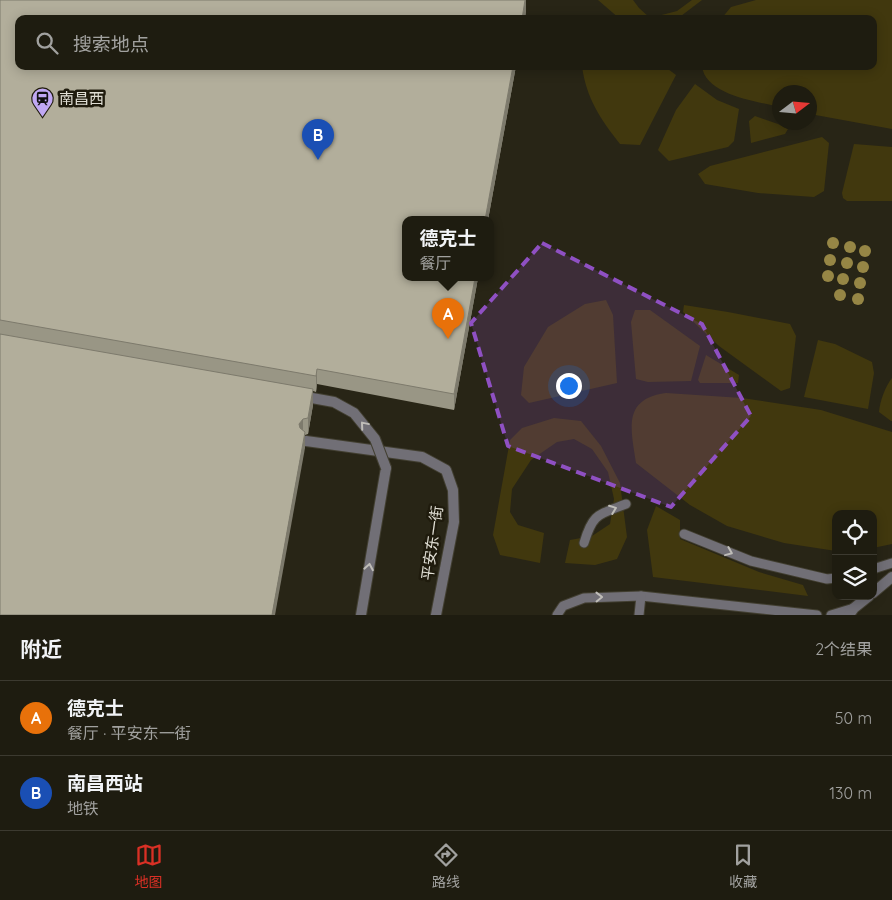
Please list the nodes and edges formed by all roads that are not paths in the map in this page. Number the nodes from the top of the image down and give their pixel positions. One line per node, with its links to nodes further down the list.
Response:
1 (294, 395): 14 (street, one-way to 1, bridge)
2 (306, 441): 15 (street, 平安东一街)
3 (626, 504): 5 (lane, one-way to 3)
4 (684, 534): 9 (lane, one-way to 9)
5 (584, 543)
6 (892, 563): 7 (lane)
7 (877, 568)
8 (892, 577): 10 (street)
9 (832, 578)
10 (877, 590)
11 (641, 596): 16 (lane, one-way to 11); 17 (lane); 18 (lane)
12 (865, 600): 13 (street)
13 (852, 612): 19 (lane)
14 (361, 615)
15 (436, 615)
16 (557, 615)
17 (639, 615)
18 (817, 615)
19 (831, 615)

